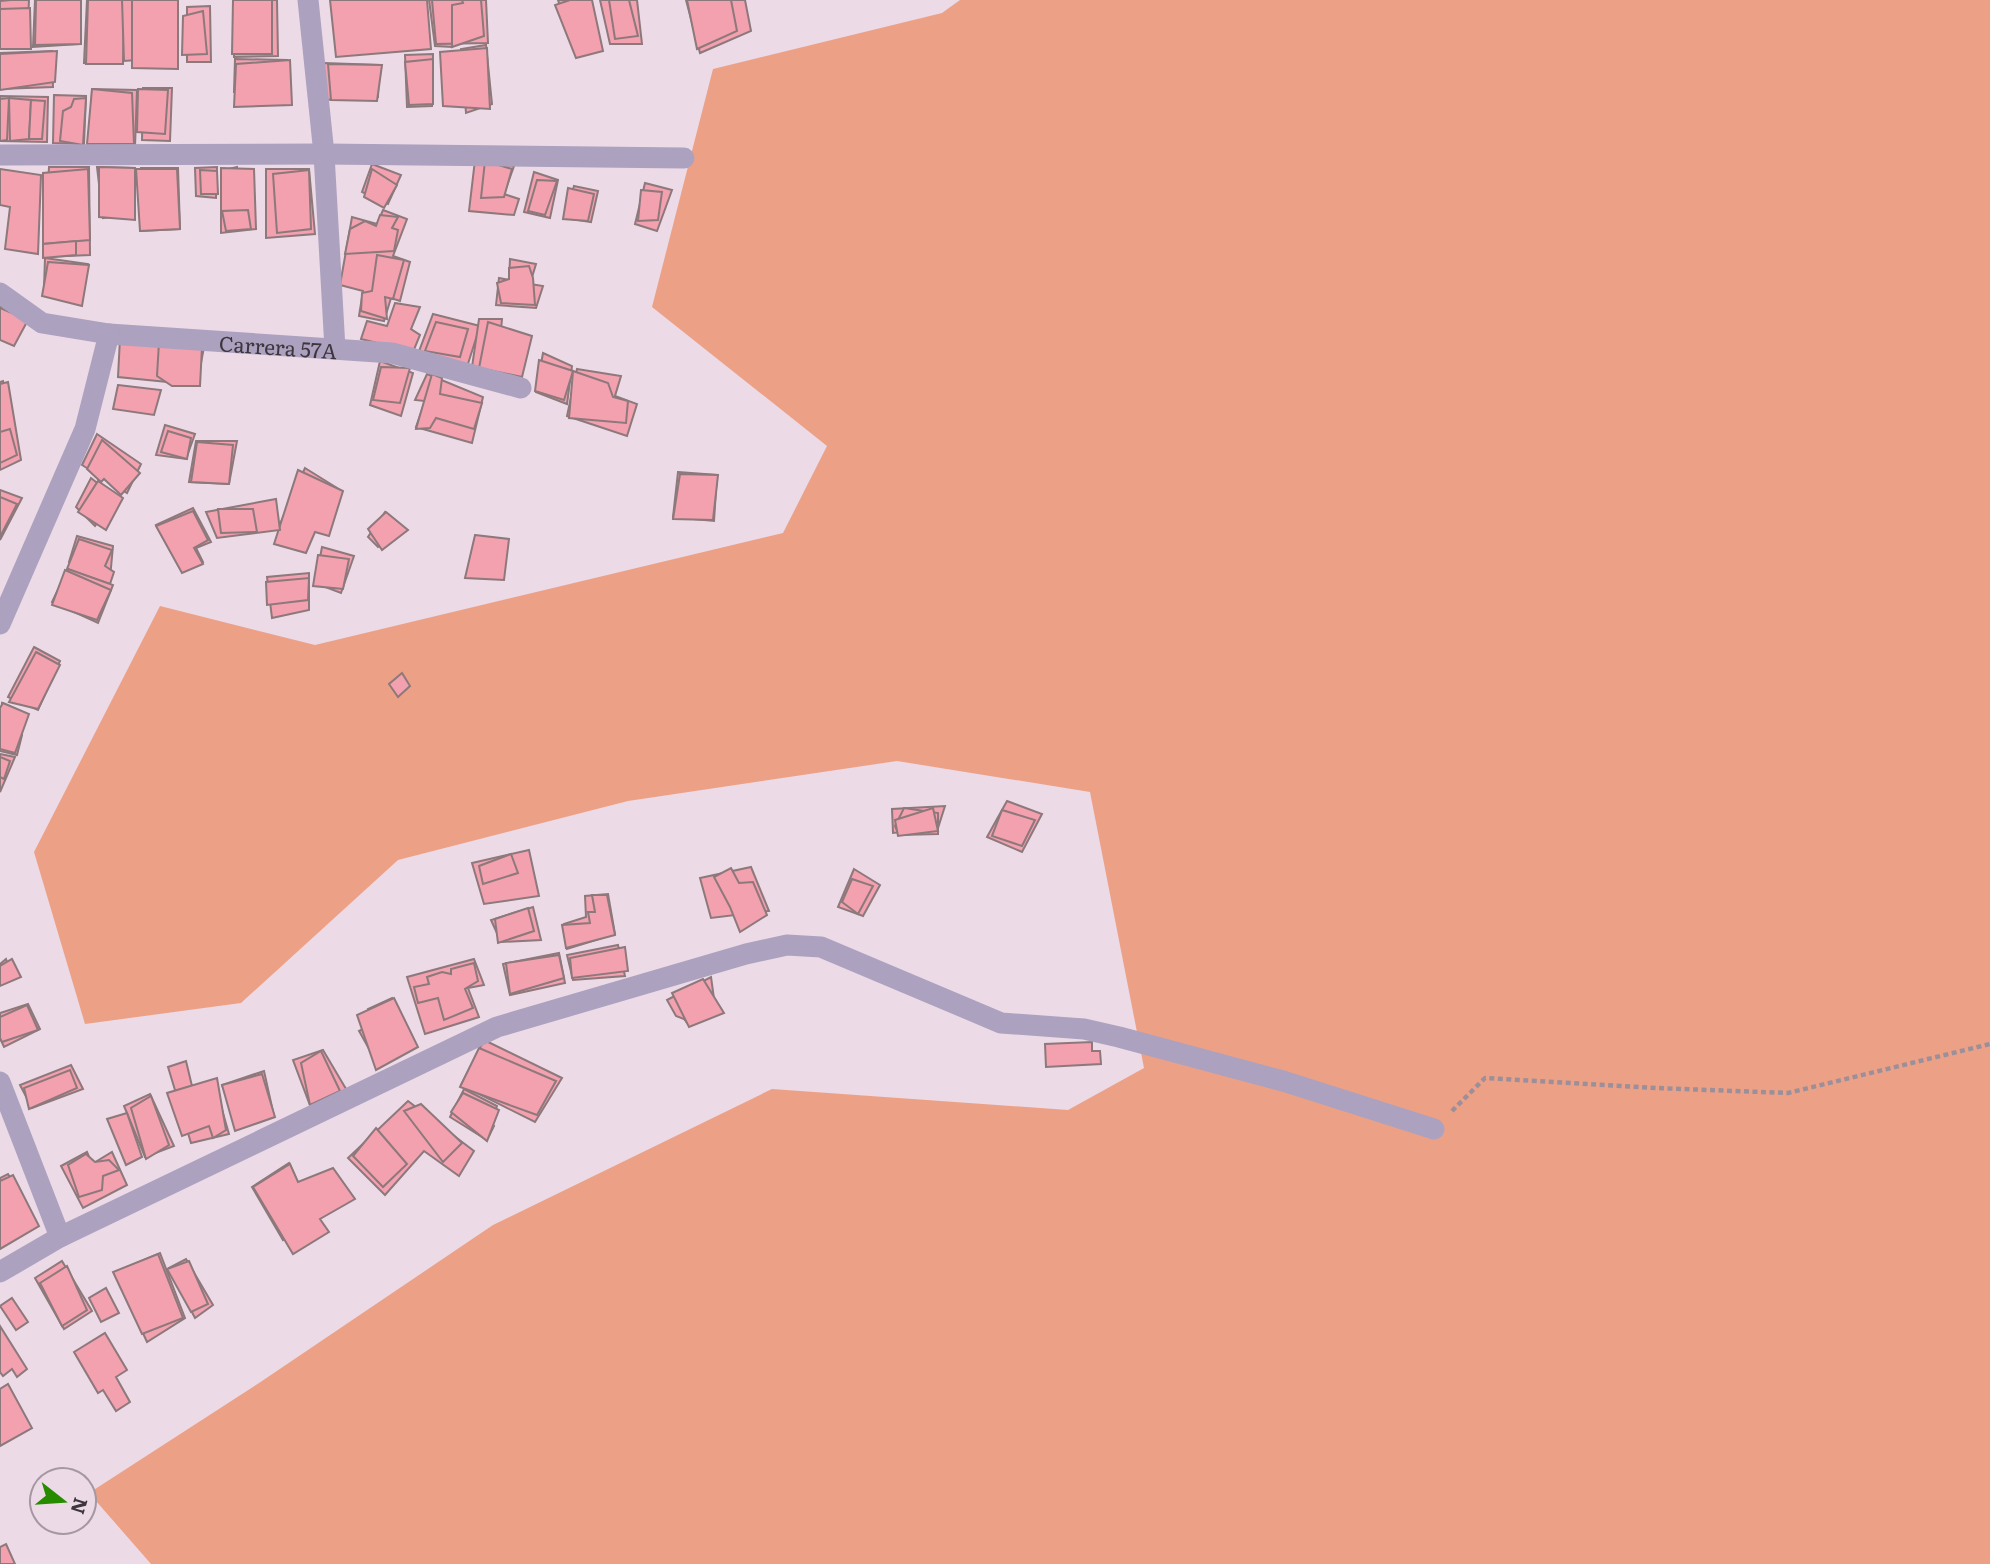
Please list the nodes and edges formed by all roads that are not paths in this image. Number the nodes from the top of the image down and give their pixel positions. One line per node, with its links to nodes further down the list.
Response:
1 (308, 0): 2 (street, Carrera 57A)
2 (324, 154): 3 (street); 4 (street); 7 (street, Carrera 57A)
3 (0, 155)
4 (684, 158)
5 (0, 293): 6 (street, Carrera 57A)
6 (109, 334): 7 (street, Carrera 57A); 9 (street)
7 (335, 349): 8 (street)
8 (521, 388)
9 (0, 624)
10 (0, 1082): 12 (street)
11 (1434, 1129): 12 (street)
12 (60, 1237): 13 (street)
13 (0, 1272)

